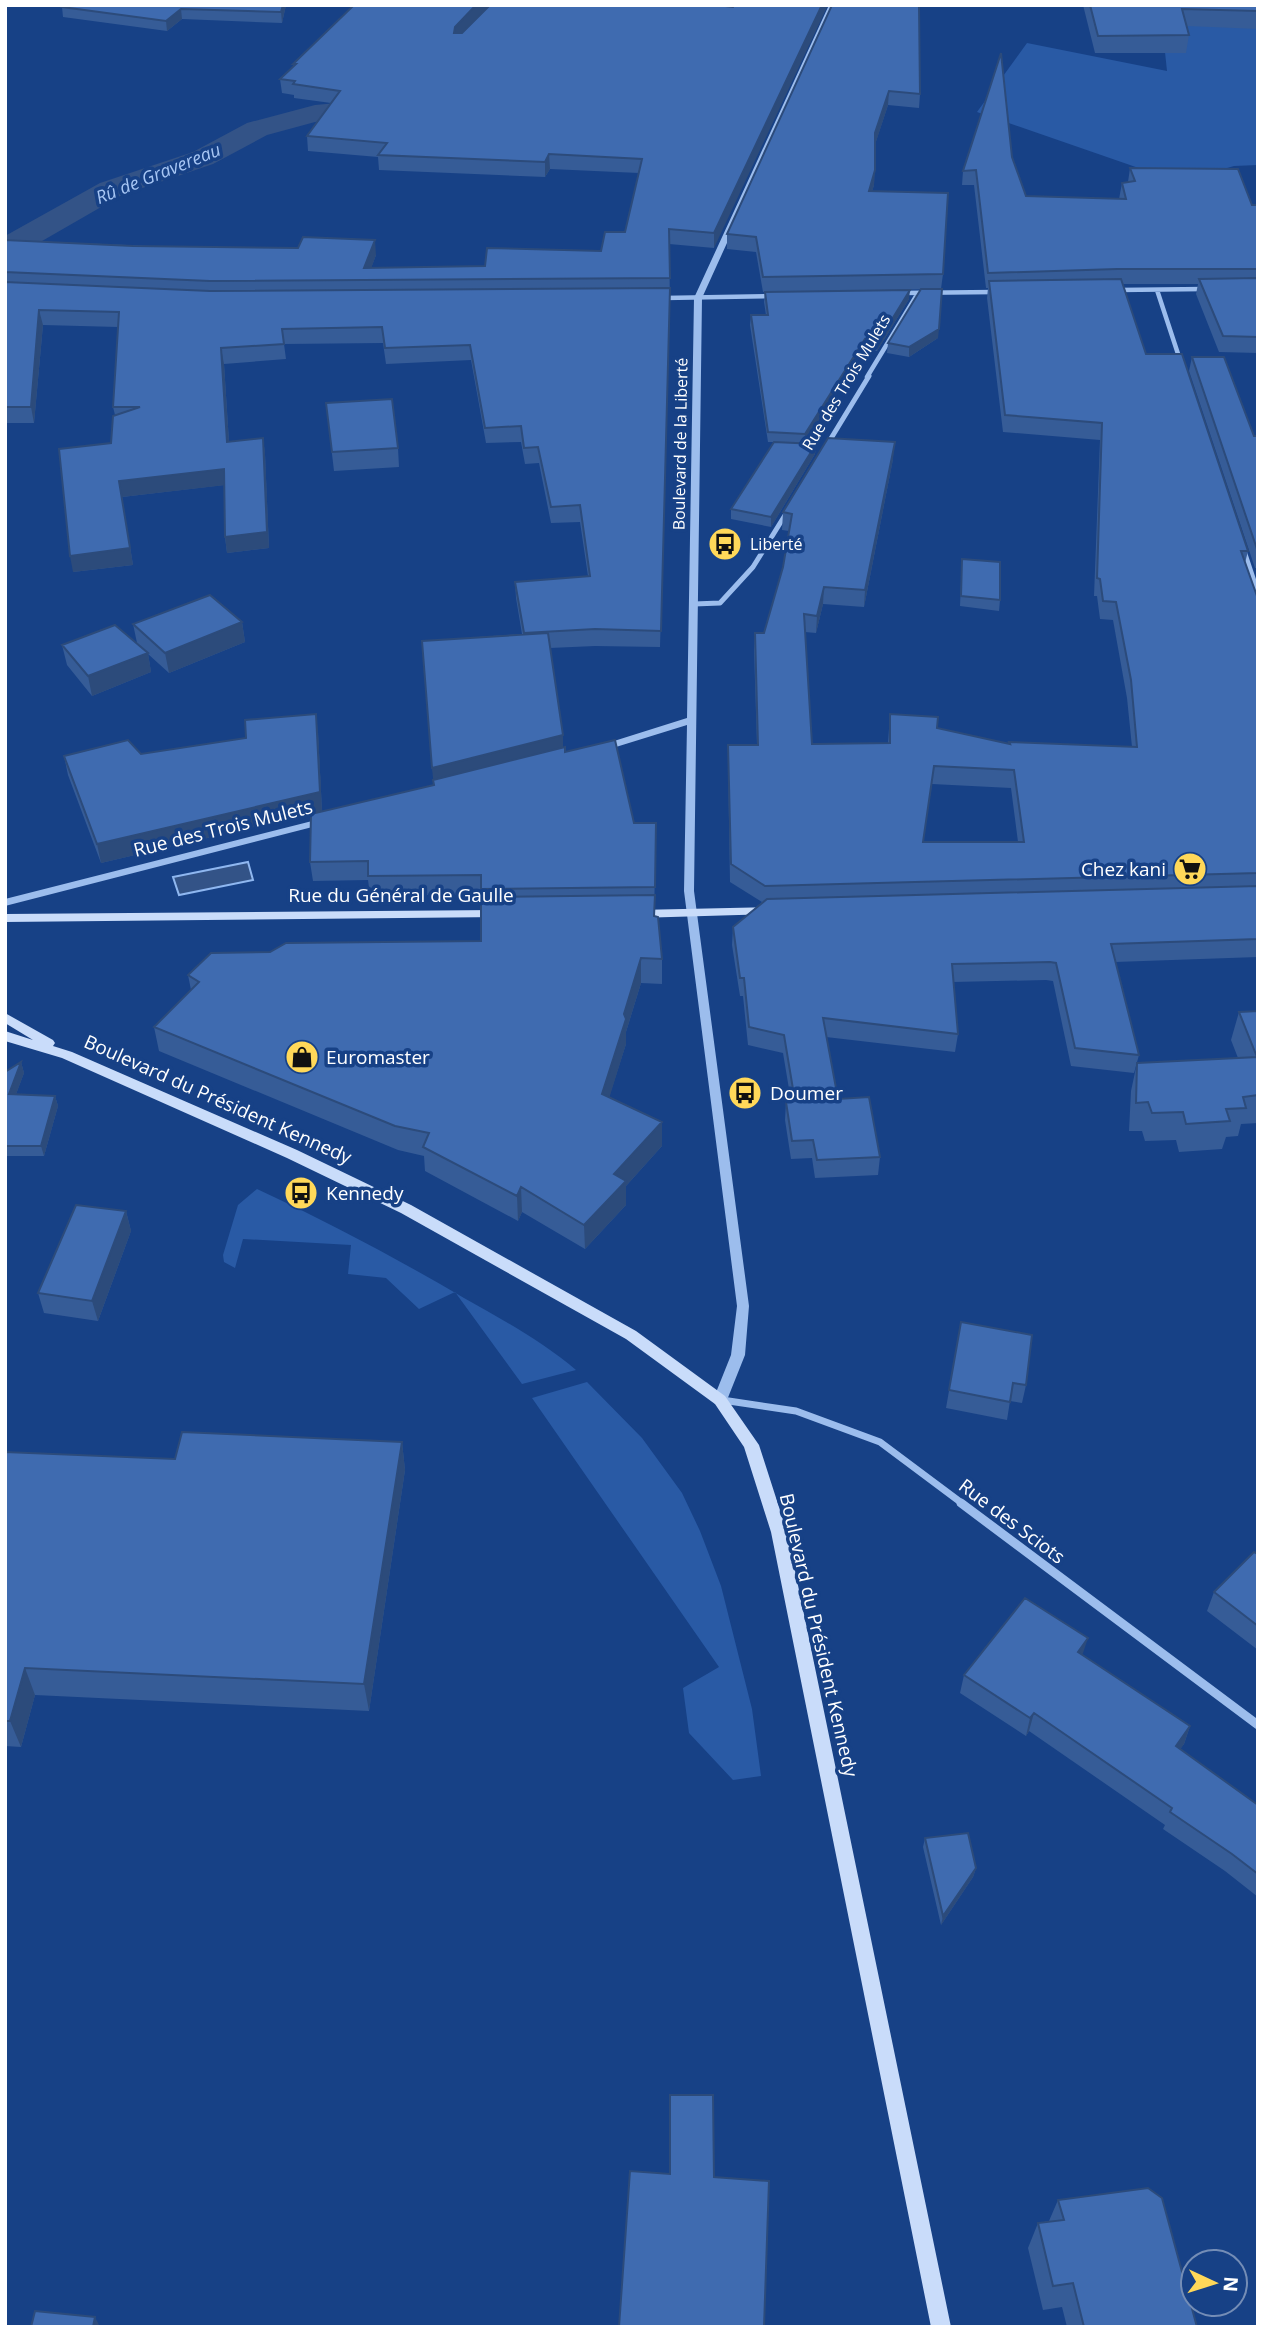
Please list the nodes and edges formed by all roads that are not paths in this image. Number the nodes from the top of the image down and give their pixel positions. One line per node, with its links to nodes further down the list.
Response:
1 (832, 5): 10 (street, Boulevard de la Liberté)
2 (1207, 289): 4 (street)
3 (1117, 290): 4 (street)
4 (1157, 290): 11 (street)
5 (998, 292): 7 (street)
6 (891, 293): 7 (street)
7 (918, 293): 12 (street, Rue des Trois Mulets)
8 (779, 296): 10 (street)
9 (651, 298): 10 (street)
10 (698, 298): 16 (street, Boulevard de la Liberté)
11 (1183, 369)
12 (825, 448)
13 (789, 508): 16 (street)
14 (1240, 541): 15 (street)
15 (1258, 593)
16 (694, 604): 17 (street, Boulevard de la Liberté)
17 (692, 720): 18 (street); 22 (street, Boulevard de la Liberté)
18 (593, 751)
19 (330, 820): 20 (street, Rue des Trois Mulets)
20 (5, 903)
21 (789, 911): 22 (main road)
22 (691, 912): 24 (main road); 29 (street, Boulevard de la Liberté)
23 (511, 914): 25 (main road, Rue du Général de Gaulle)
24 (621, 914)
25 (5, 918)
26 (5, 1017): 28 (main road, Boulevard du Président Kennedy)
27 (5, 1035): 28 (main road, Boulevard du Président Kennedy)
28 (67, 1055): 29 (main road, Boulevard du Président Kennedy)
29 (720, 1400): 30 (street, Rue des Sciots); 31 (main road, Boulevard du Président Kennedy)
30 (1258, 1725)
31 (942, 2327)

